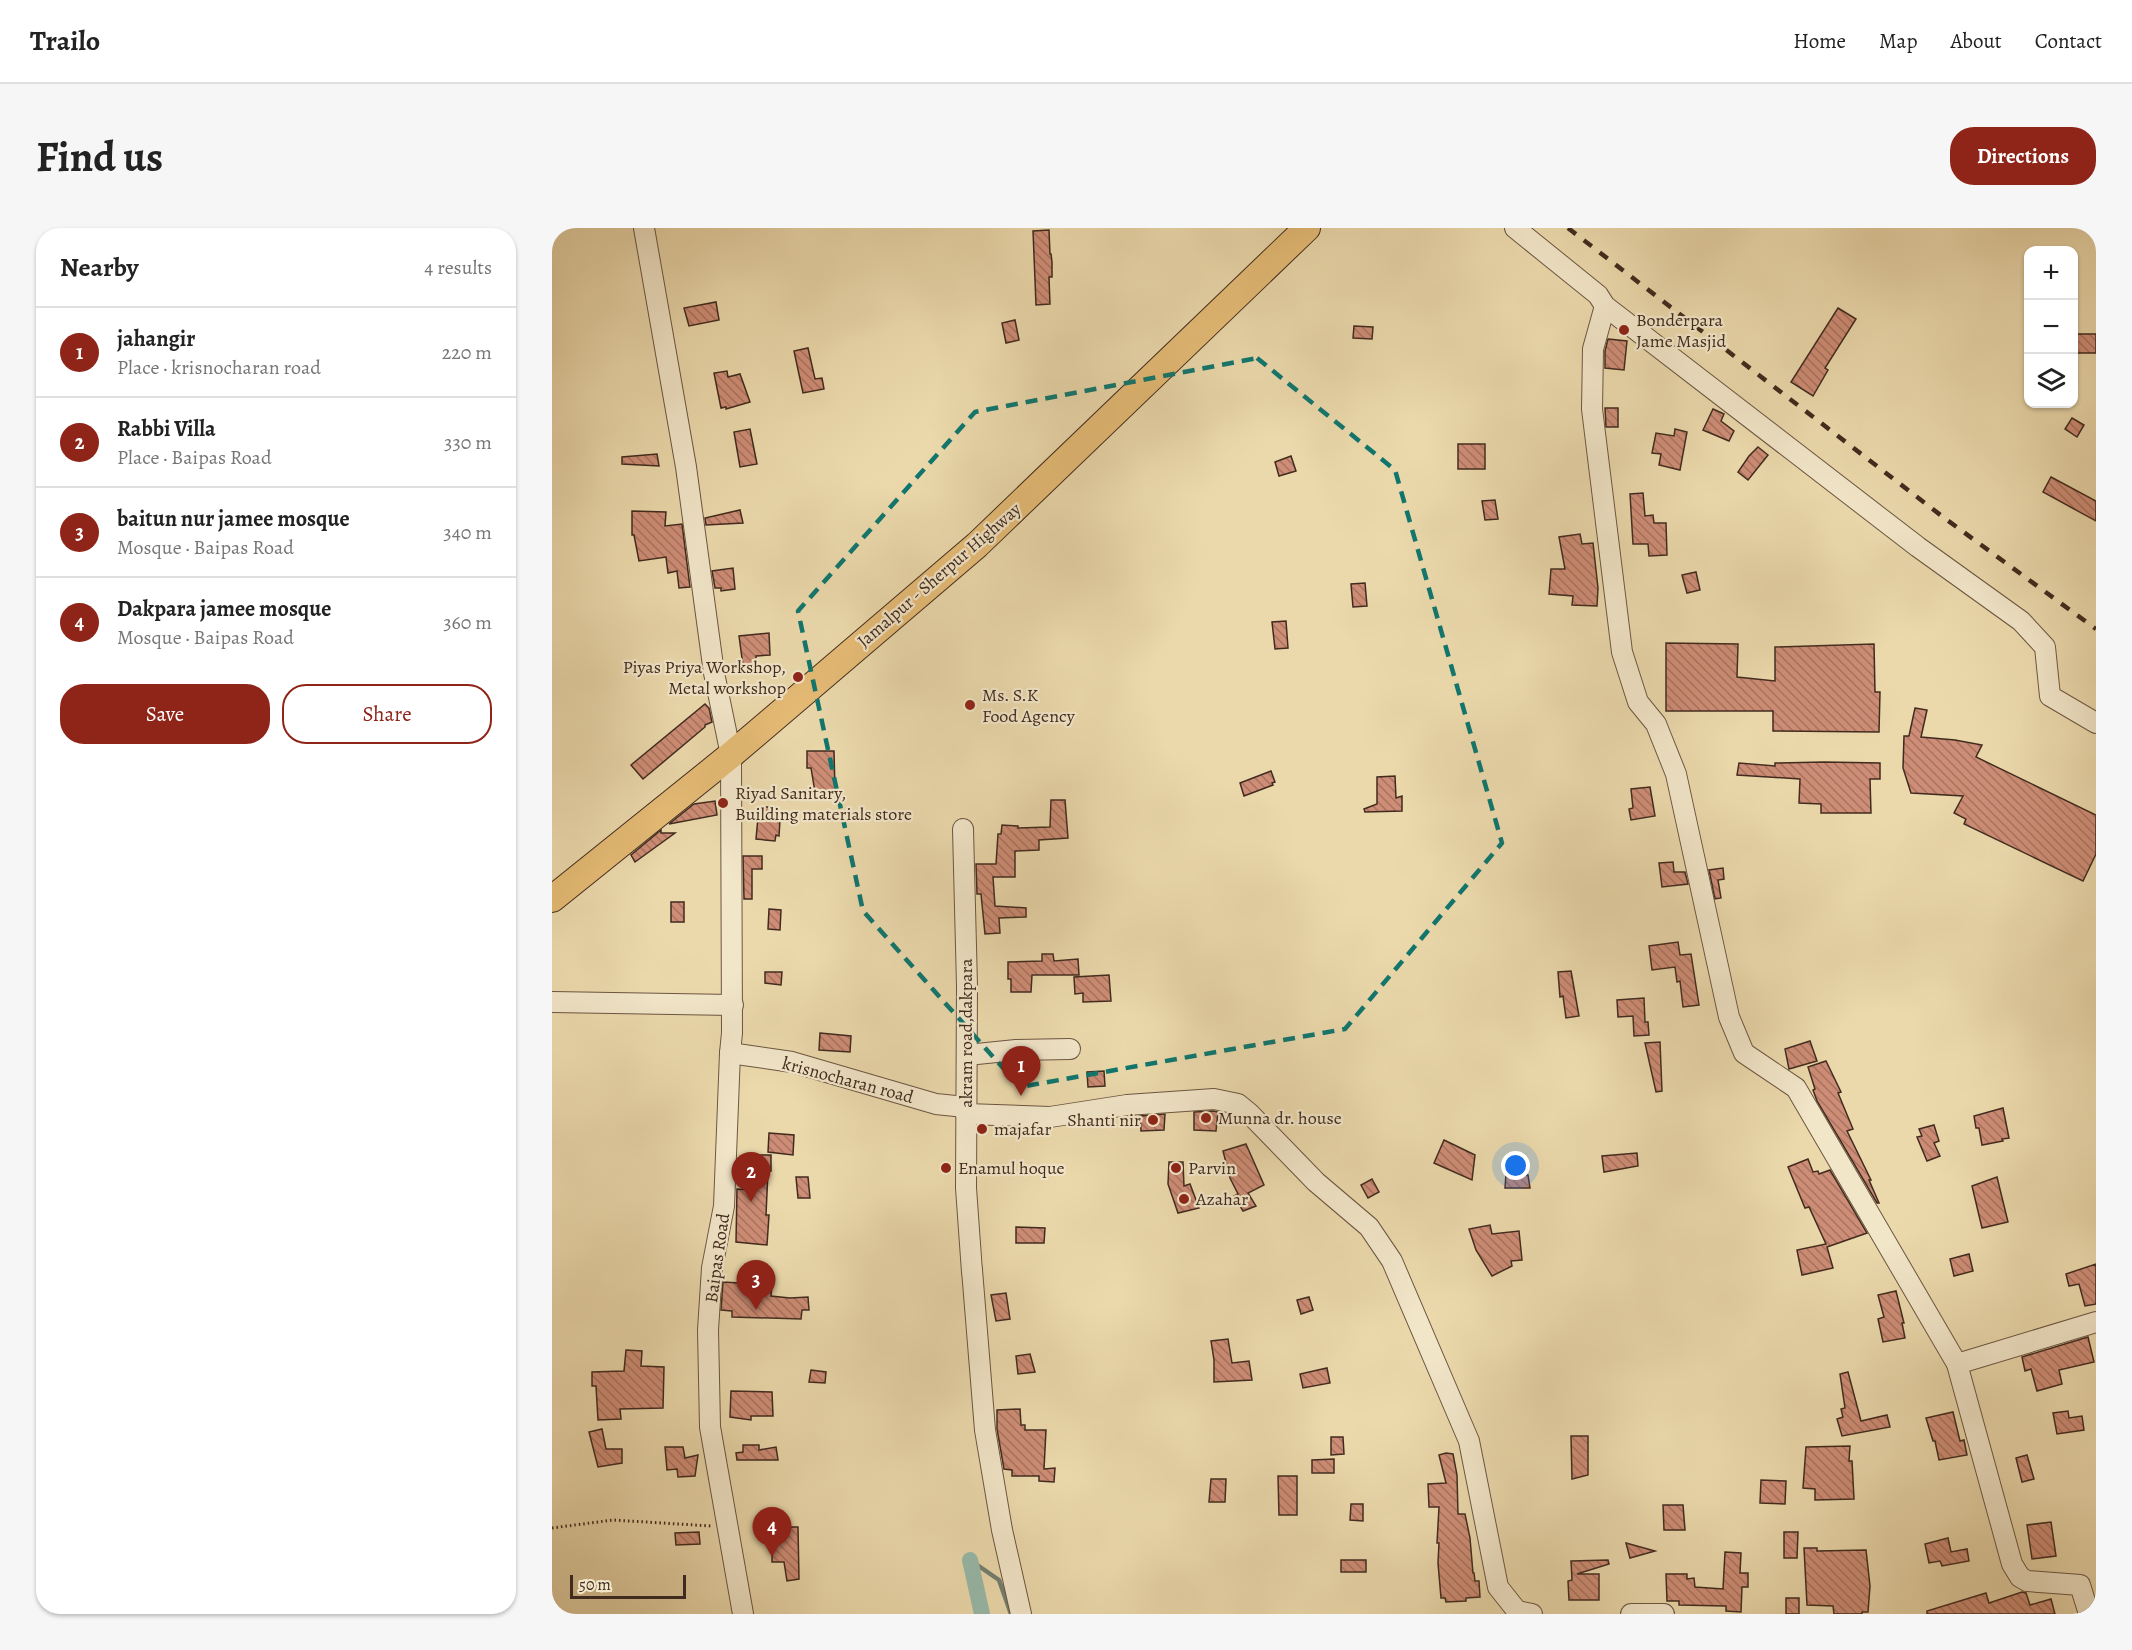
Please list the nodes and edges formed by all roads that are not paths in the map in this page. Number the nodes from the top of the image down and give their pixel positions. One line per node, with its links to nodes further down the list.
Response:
1 (644, 228): 6 (street, Baipas Road)
2 (1307, 228): 6 (main road, Jamalpur - Sherpur Highway)
3 (1515, 228): 4 (street)
4 (1605, 306): 5 (street); 16 (street)
5 (2096, 723)
6 (731, 755): 8 (main road, Jamalpur - Sherpur Highway); 10 (street, Baipas Road)
7 (963, 829): 13 (street, akram road,dakpara)
8 (552, 899)
9 (552, 1002): 10 (street)
10 (733, 1005): 12 (street, Baipas Road)
11 (1070, 1049): 13 (street)
12 (729, 1053): 14 (street, krisnocharan road); 17 (street, Baipas Road)
13 (967, 1055): 14 (street, akram road,dakpara)
14 (966, 1110): 18 (street, akram road,dakpara); 19 (street, krisnocharan road)
15 (2096, 1322): 16 (street)
16 (1957, 1364): 22 (street)
17 (743, 1614)
18 (1020, 1614)
19 (1532, 1614)
20 (1631, 1614): 21 (street)
21 (1664, 1614)
22 (2089, 1614)

